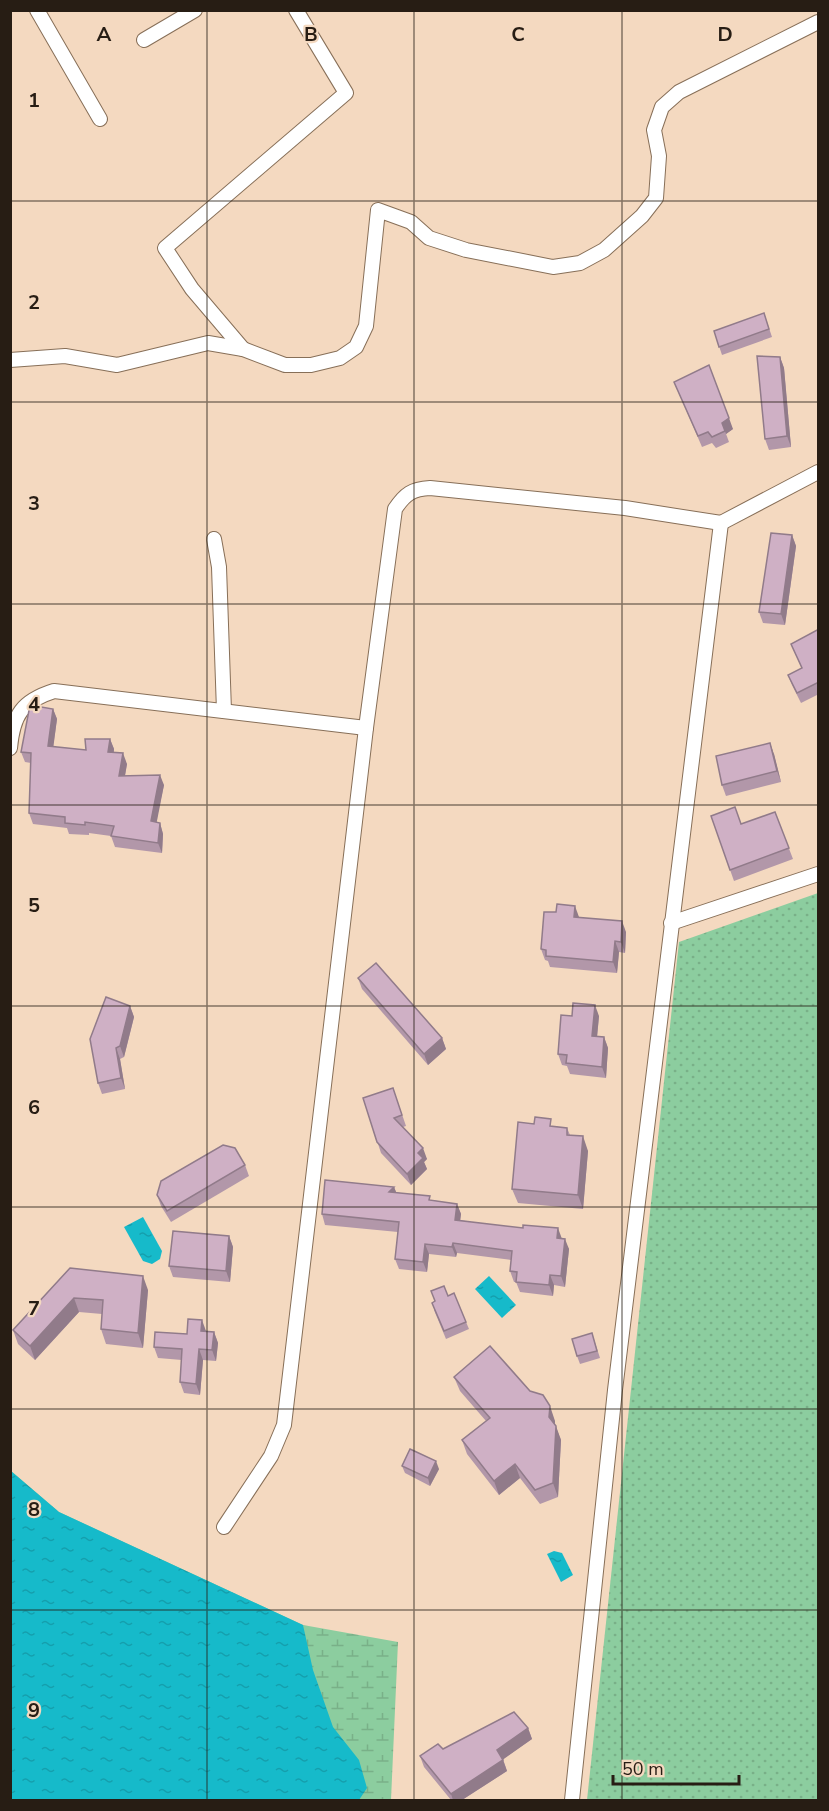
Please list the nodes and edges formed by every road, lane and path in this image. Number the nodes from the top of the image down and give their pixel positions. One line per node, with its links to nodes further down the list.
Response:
1 (38, 10): 6 (street)
2 (195, 10): 5 (street)
3 (296, 10): 7 (street)
4 (819, 22): 7 (street)
5 (144, 40)
6 (100, 119)
7 (243, 349): 8 (street)
8 (10, 360)
9 (819, 472): 10 (street)
10 (721, 523): 13 (street); 16 (street)
11 (214, 539): 12 (street)
12 (224, 711): 13 (street); 14 (street)
13 (366, 728): 17 (street)
14 (10, 748)
15 (819, 874): 16 (street)
16 (671, 923): 18 (street)
17 (224, 1527)
18 (572, 1800)

